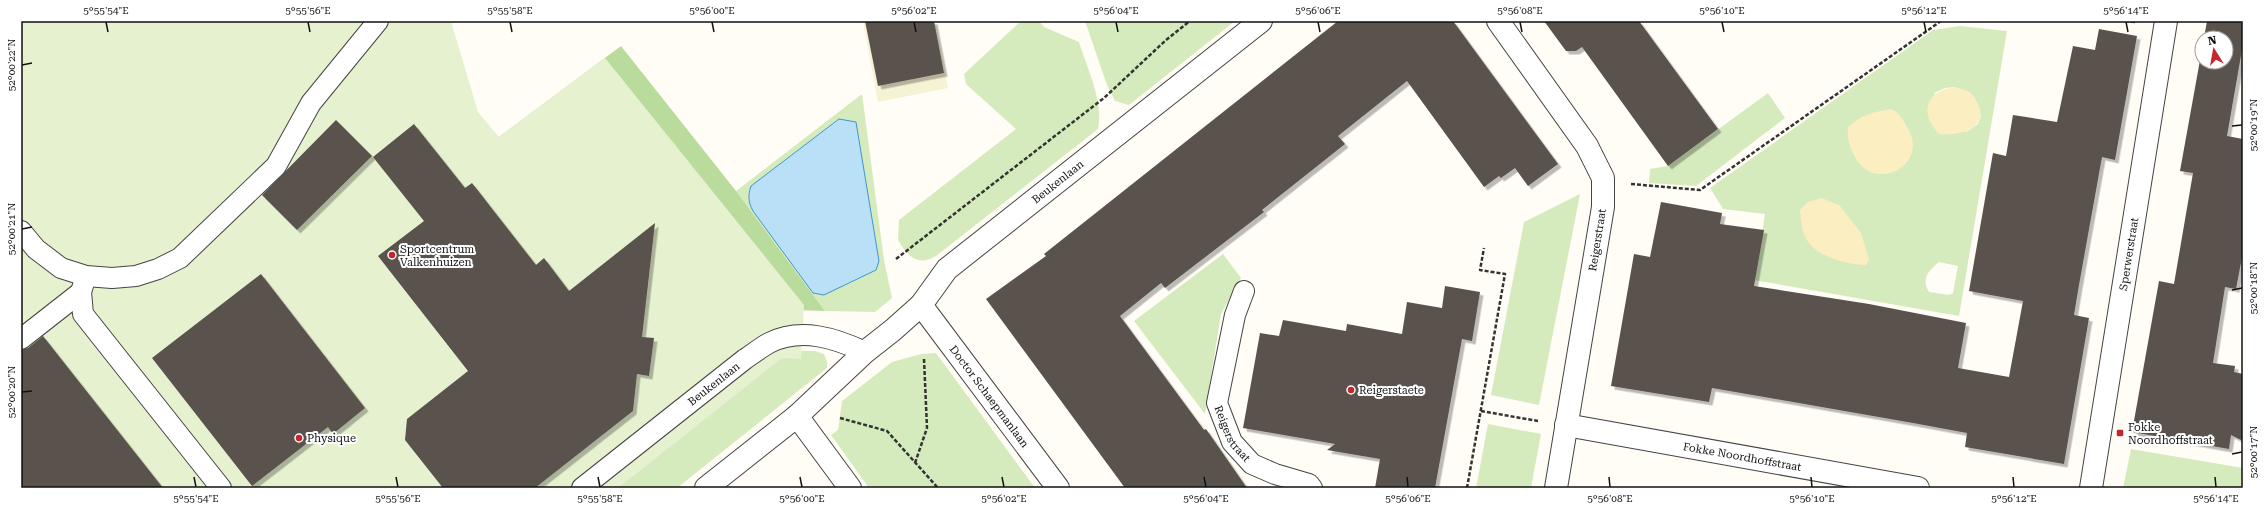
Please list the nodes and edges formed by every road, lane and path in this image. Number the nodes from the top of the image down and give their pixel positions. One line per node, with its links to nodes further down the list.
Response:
1 (378, 21): 11 (lane)
2 (1190, 21): 10 (path)
3 (1261, 21): 13 (street, Beukenlaan)
4 (1498, 21): 7 (street, Reigerstraat)
5 (1941, 21): 7 (path)
6 (2166, 21): 31 (street, Sperwerstraat)
7 (1603, 178): 19 (street, Reigerstraat)
8 (21, 231): 11 (lane)
9 (1484, 248): 17 (path)
10 (896, 259)
11 (84, 284): 14 (lane); 21 (lane)
12 (1244, 291): 27 (lane, Reigerstraat)
13 (921, 305): 16 (street, Beukenlaan); 26 (street, Doctor Schaepmanlaan)
14 (21, 339)
15 (923, 351): 20 (path)
16 (865, 352): 18 (street, Beukenlaan); 22 (lane, Beukenlaan)
17 (1481, 411): 19 (path); 28 (path)
18 (802, 412): 20 (path); 23 (street, Beukenlaan); 24 (street)
19 (1566, 426): 29 (street, Reigerstraat); 30 (street, Fokke Noordhoffstraat)
20 (915, 463): 25 (path)
21 (221, 488)
22 (582, 488)
23 (706, 488)
24 (850, 488)
25 (938, 488)
26 (1058, 488)
27 (1312, 488)
28 (1468, 488)
29 (1556, 488)
30 (1918, 488)
31 (2091, 488)

